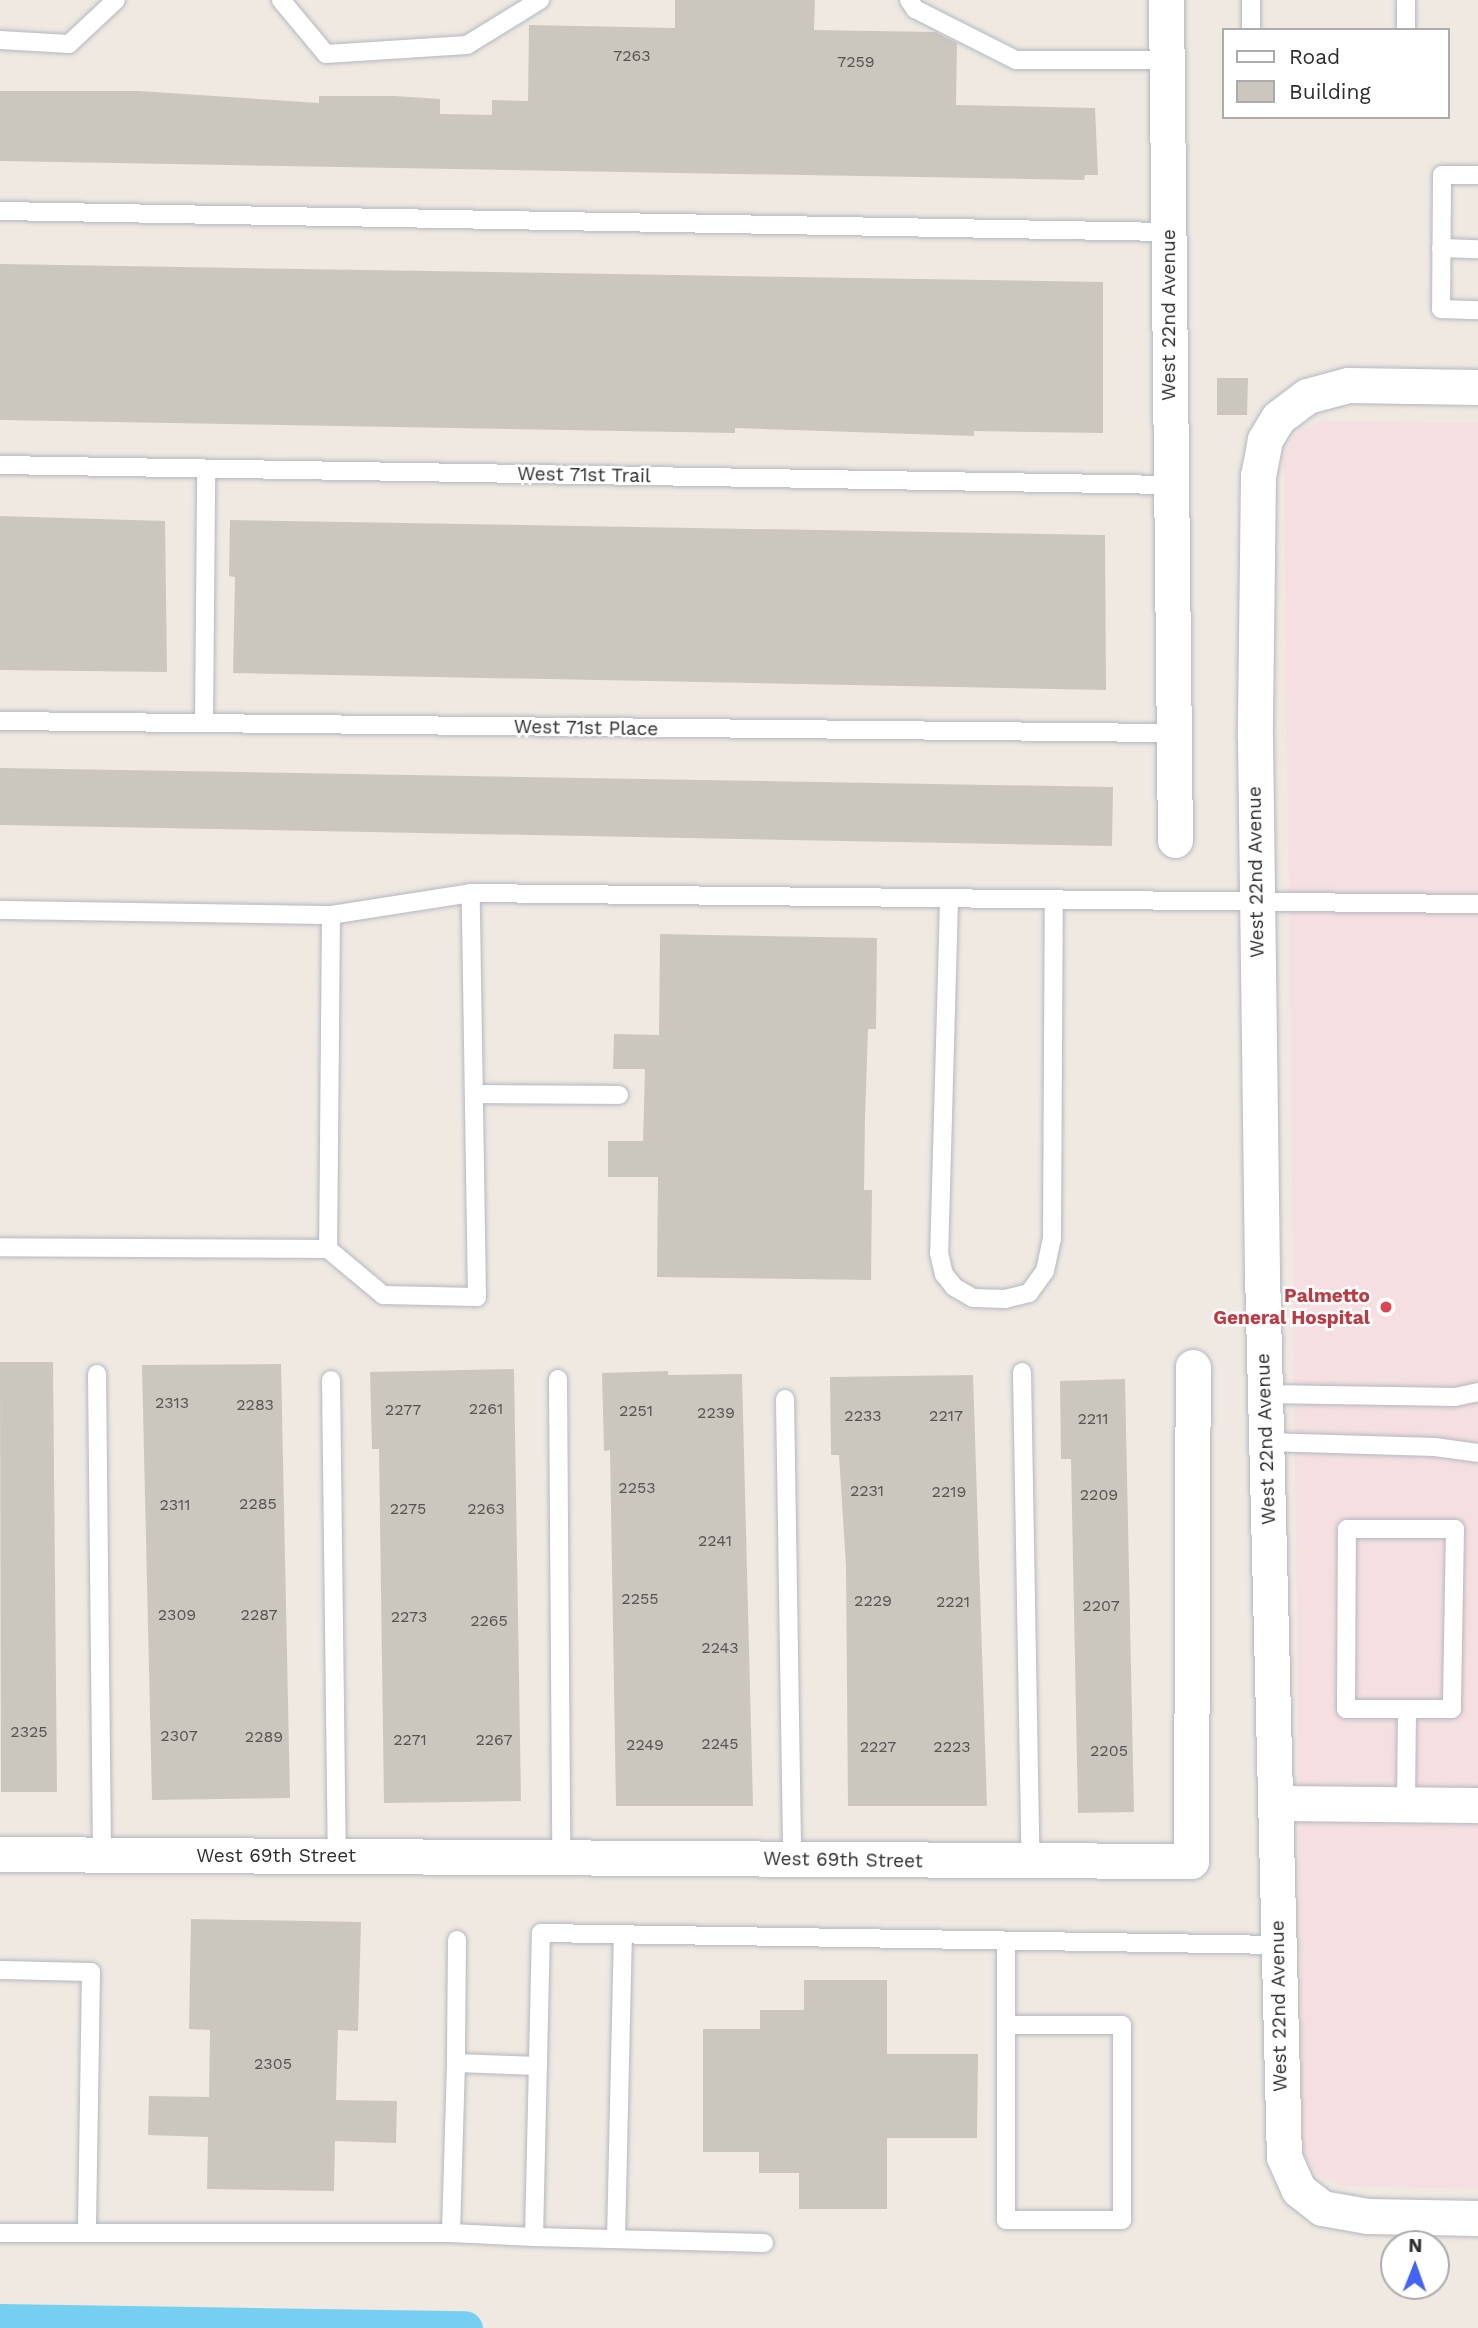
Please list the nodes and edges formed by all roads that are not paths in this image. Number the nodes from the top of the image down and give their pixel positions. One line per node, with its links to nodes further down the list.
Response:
1 (116, 0): 10 (lane)
2 (281, 0): 3 (lane)
3 (540, 0)
4 (909, 0): 11 (lane)
5 (1166, 0): 11 (street, West 22nd Avenue)
6 (1251, 0): 8 (lane)
7 (1406, 0): 9 (lane)
8 (1251, 28)
9 (1406, 28)
10 (0, 40)
11 (1167, 60): 14 (street, West 22nd Avenue)
12 (1478, 176): 15 (lane)
13 (0, 211): 14 (lane)
14 (1170, 232): 21 (street, West 22nd Avenue)
15 (1441, 248): 16 (lane); 17 (lane)
16 (1478, 249)
17 (1478, 310)
18 (1478, 387): 27 (street, West 22nd Avenue)
19 (0, 465): 20 (lane, West 71st Trail)
20 (206, 469): 21 (lane, West 71st Trail); 23 (lane)
21 (1169, 485): 24 (street, West 22nd Avenue)
22 (0, 721): 23 (lane, West 71st Place)
23 (204, 723): 24 (lane, West 71st Place)
24 (1172, 733): 25 (street, West 22nd Avenue)
25 (1175, 840)
26 (471, 893): 28 (lane); 32 (lane); 33 (lane)
27 (1255, 900): 29 (lane); 30 (lane); 43 (street, West 22nd Avenue)
28 (949, 901): 29 (lane); 29 (lane)
29 (1054, 902)
30 (1478, 904)
31 (0, 909): 32 (lane)
32 (331, 915): 36 (lane)
33 (474, 1094): 34 (lane); 36 (lane)
34 (620, 1095)
35 (0, 1247): 36 (lane)
36 (328, 1249)
37 (1193, 1367): 56 (street, West 69th Street)
38 (1022, 1372): 56 (lane)
39 (97, 1374): 52 (lane)
40 (558, 1379): 54 (lane)
41 (331, 1380): 53 (lane)
42 (1478, 1392): 43 (lane)
43 (1265, 1394): 45 (street, West 22nd Avenue)
44 (785, 1399): 55 (lane)
45 (1266, 1442): 46 (lane); 48 (street, West 22nd Avenue)
46 (1478, 1453)
47 (1407, 1709): 47 (lane); 49 (lane)
48 (1276, 1803): 49 (street); 60 (street, West 22nd Avenue)
49 (1406, 1803): 50 (street)
50 (1478, 1805)
51 (0, 1854): 52 (street, West 69th Street)
52 (102, 1854): 53 (street, West 69th Street)
53 (337, 1856): 54 (street, West 69th Street)
54 (561, 1858): 55 (street, West 69th Street)
55 (792, 1859): 56 (street, West 69th Street)
56 (1031, 1864)
57 (623, 1935): 59 (lane); 64 (lane); 70 (lane)
58 (457, 1940): 63 (lane)
59 (1006, 1944): 60 (lane); 62 (lane)
60 (1278, 1945): 65 (street, West 22nd Avenue)
61 (0, 1970): 67 (lane)
62 (1006, 2025): 62 (lane)
63 (456, 2063): 64 (lane); 68 (lane)
64 (538, 2066): 69 (lane)
65 (1478, 2218)
66 (0, 2233): 67 (lane)
67 (87, 2233): 68 (lane)
68 (451, 2233): 69 (lane)
69 (534, 2237): 70 (lane)
70 (616, 2239): 71 (lane)
71 (764, 2243)

